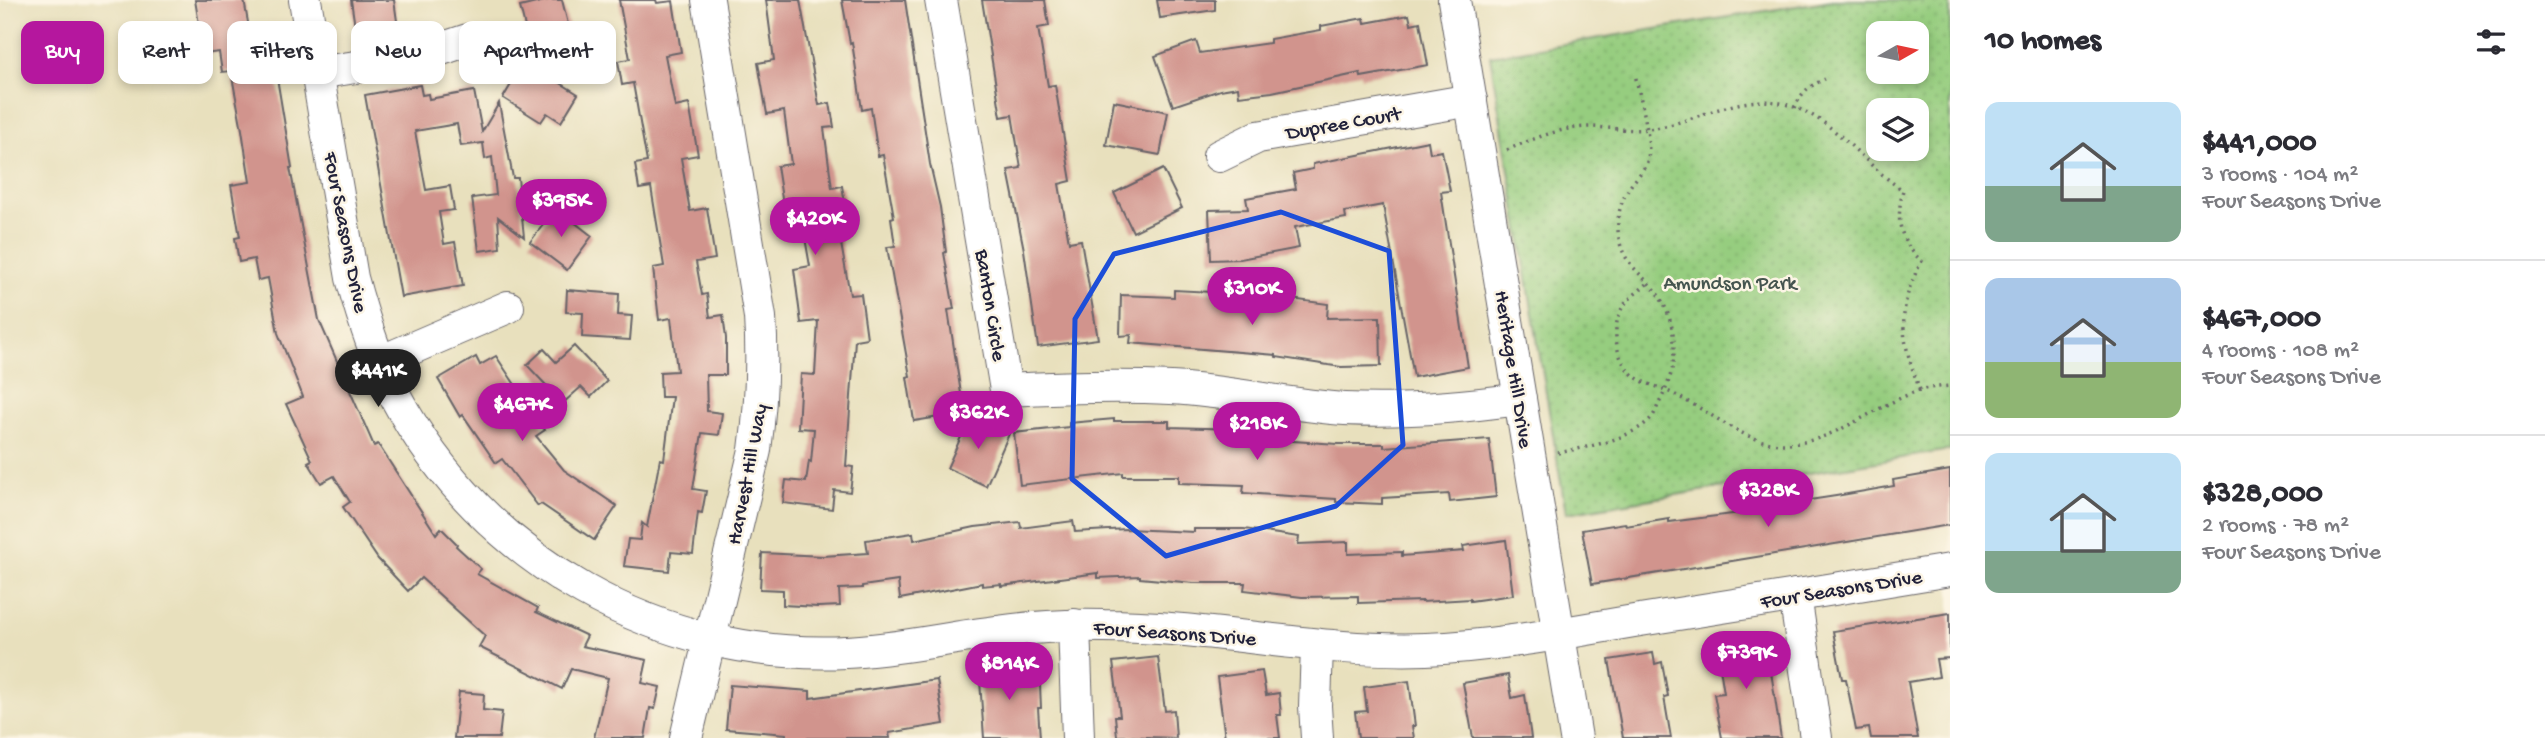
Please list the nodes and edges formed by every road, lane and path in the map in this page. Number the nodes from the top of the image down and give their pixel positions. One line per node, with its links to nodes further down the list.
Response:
1 (305, 0): 5 (street, Four Seasons Drive)
2 (708, 0): 28 (street, Harvest Hill Way)
3 (941, 0): 22 (street, Banton Circle)
4 (1454, 0): 11 (street, Heritage Hill Drive)
5 (308, 21)
6 (459, 43): 7 (street)
7 (337, 70)
8 (1635, 74): 13 (path)
9 (1825, 79): 12 (path)
10 (319, 84): 18 (street, Four Seasons Drive)
11 (1471, 100): 15 (street, Dupree Court); 22 (street, Heritage Hill Drive)
12 (1794, 108): 13 (path); 21 (path)
13 (1646, 130): 14 (path); 16 (path)
14 (1507, 150)
15 (1219, 156)
16 (1648, 284): 20 (path); 20 (path)
17 (508, 307): 18 (street)
18 (380, 362): 28 (street, Four Seasons Drive)
19 (1950, 386): 21 (path)
20 (1666, 390): 21 (path); 23 (path)
21 (1920, 390)
22 (1520, 399): 27 (street, Heritage Hill Drive)
23 (1558, 453)
24 (1950, 570): 25 (street, Four Seasons Drive)
25 (1795, 595): 27 (street, Four Seasons Drive); 34 (street)
26 (1074, 625): 28 (street, Four Seasons Drive); 29 (street, Four Seasons Drive); 31 (street)
27 (1559, 634): 29 (street, Four Seasons Drive); 33 (street, Heritage Hill Drive)
28 (710, 640): 30 (street, Harvest Hill Way)
29 (1317, 646): 32 (street)
30 (686, 738)
31 (1079, 738)
32 (1317, 738)
33 (1576, 738)
34 (1816, 738)

